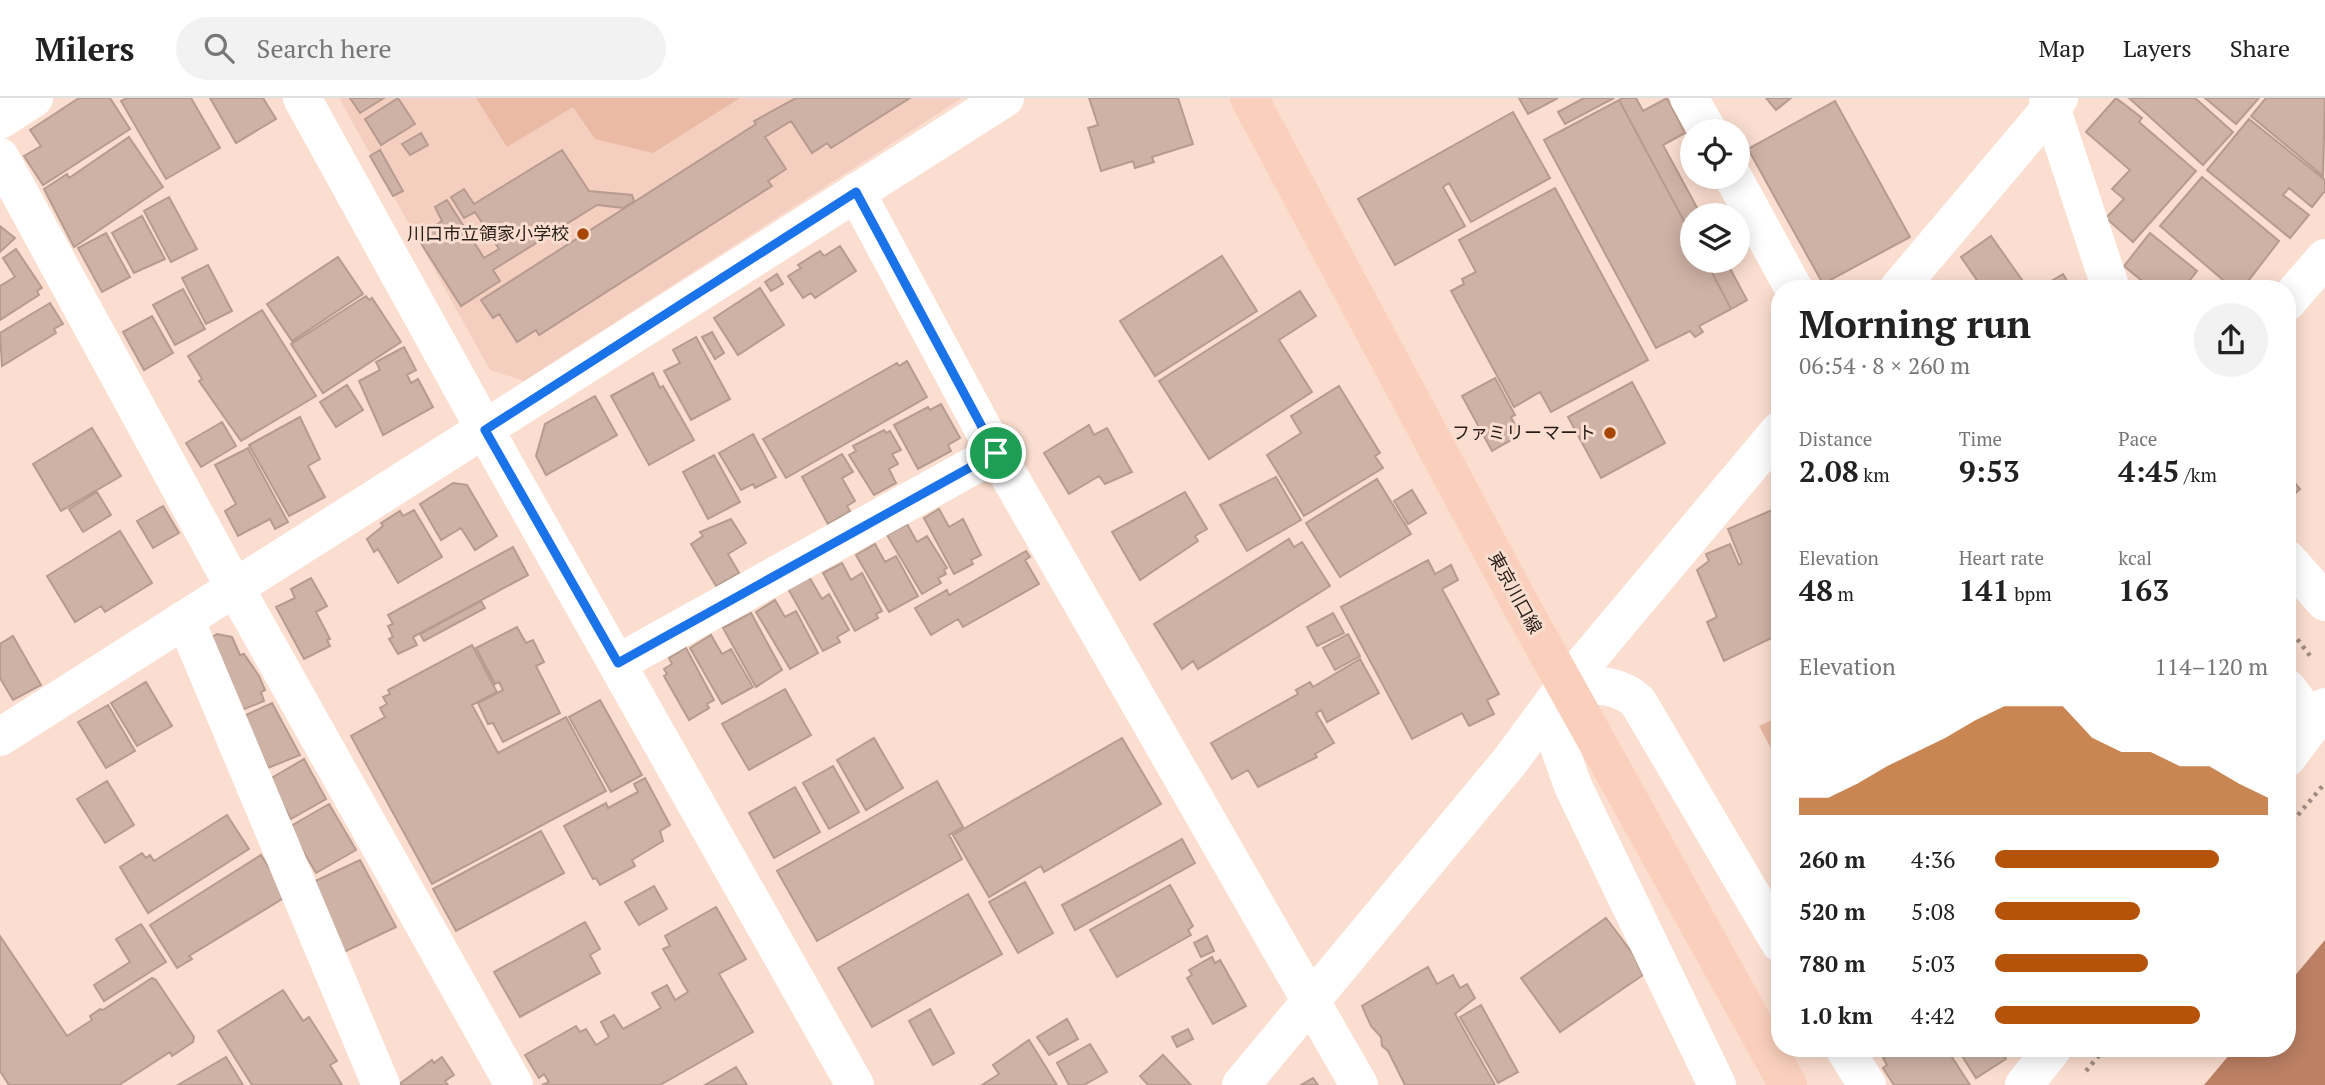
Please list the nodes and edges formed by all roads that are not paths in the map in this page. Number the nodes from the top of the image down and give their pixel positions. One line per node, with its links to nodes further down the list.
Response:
1 (34, 98): 8 (street)
2 (302, 98): 17 (street)
3 (1005, 98): 11 (street)
4 (1249, 98): 25 (main road, 東京川口線)
5 (1689, 98): 7 (street)
6 (2053, 101): 14 (street); 15 (street)
7 (1701, 119)
8 (0, 120)
9 (0, 157): 21 (street)
10 (1740, 189): 13 (street)
11 (856, 192): 17 (street); 19 (street)
12 (2325, 258): 16 (street)
13 (1789, 280)
14 (1905, 280)
15 (2108, 280)
16 (2296, 292)
17 (485, 430): 21 (street); 24 (street)
18 (1771, 441): 25 (street)
19 (996, 453): 24 (street); 31 (street)
20 (2296, 569): 22 (street)
21 (234, 587): 23 (street); 37 (street)
22 (2325, 602)
23 (185, 619): 28 (street); 36 (street)
24 (618, 663): 38 (street)
25 (1566, 685): 30 (street); 31 (street); 32 (main road, 東京川口線); 41 (street)
26 (2296, 696): 27 (street)
27 (2320, 716): 29 (street)
28 (0, 737)
29 (2296, 747)
30 (1771, 928)
31 (1311, 1000): 39 (street); 40 (street)
32 (1771, 1054)
33 (1772, 1057): 42 (main road, 東京川口線)
34 (1850, 1057): 43 (street)
35 (2046, 1057): 44 (street)
36 (381, 1085)
37 (514, 1085)
38 (855, 1085)
39 (1241, 1085)
40 (1359, 1085)
41 (1717, 1085)
42 (1788, 1085)
43 (1867, 1085)
44 (2024, 1085)

